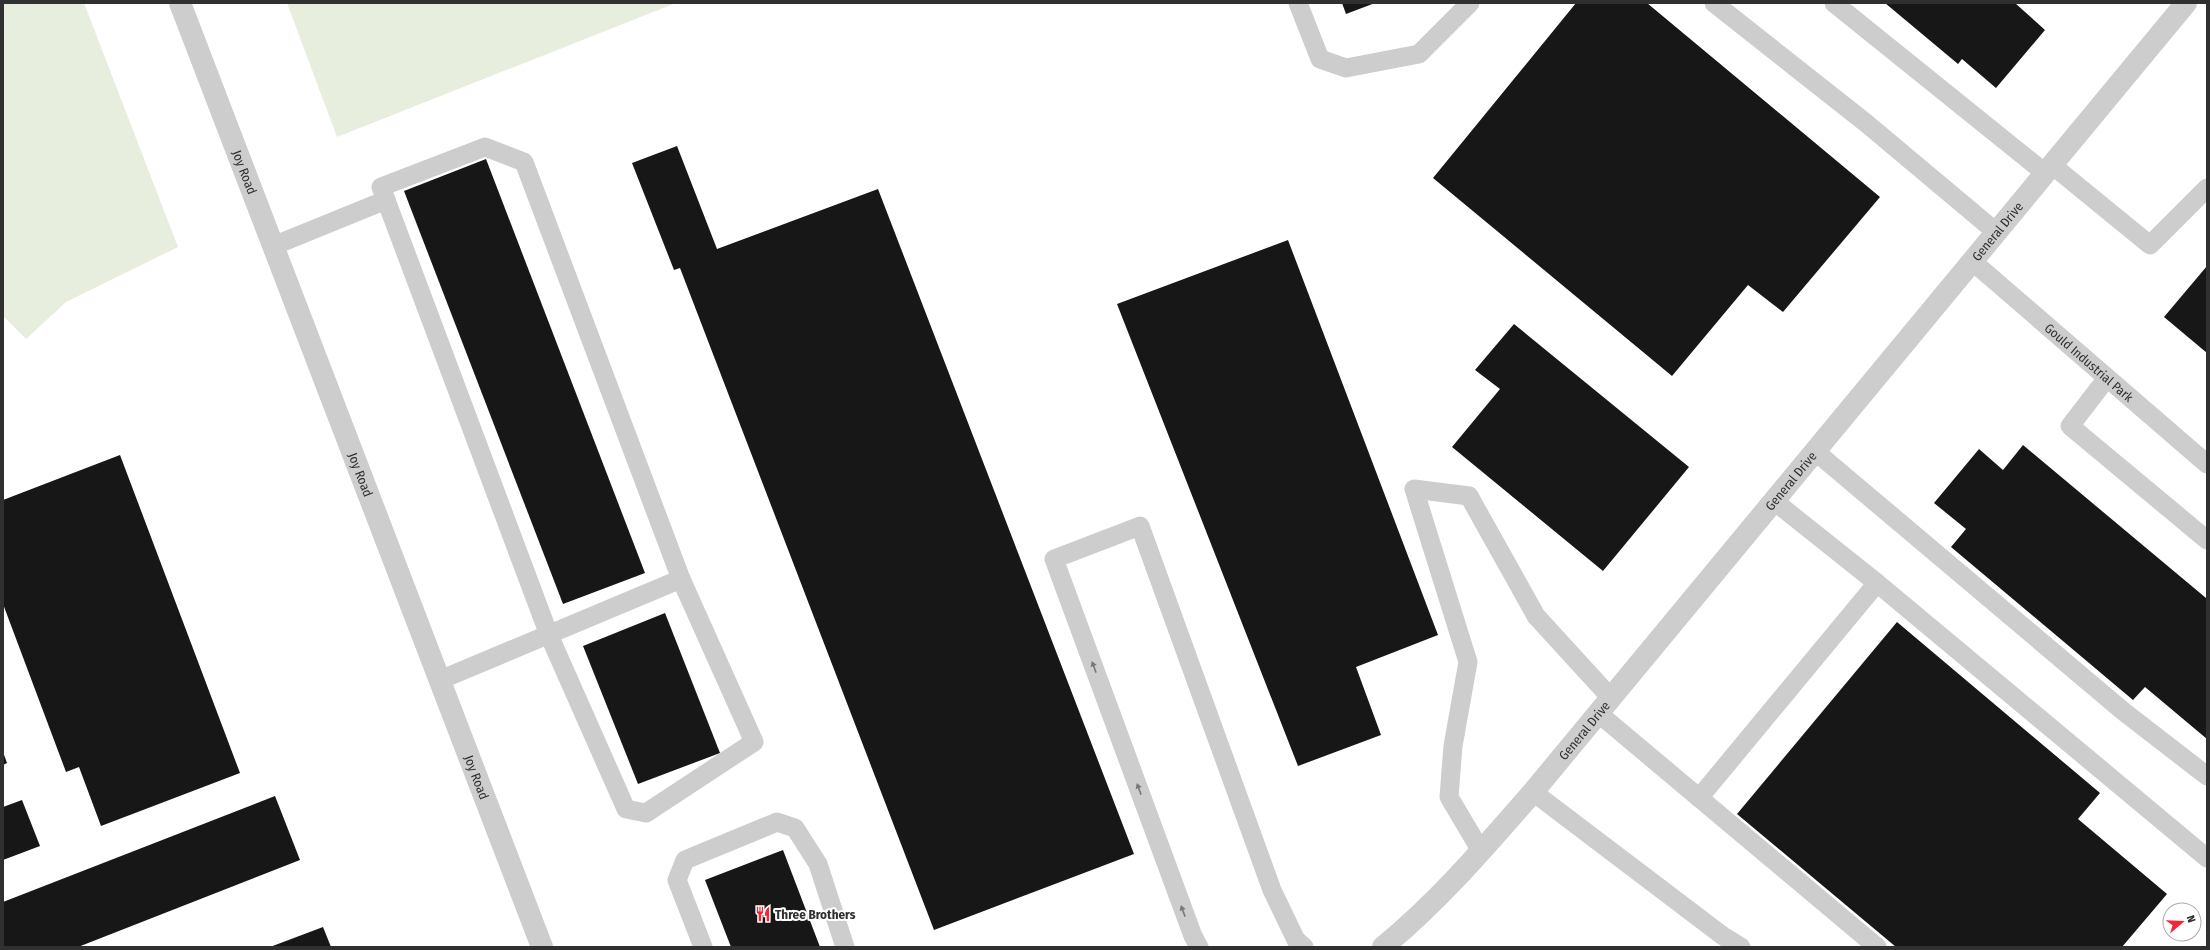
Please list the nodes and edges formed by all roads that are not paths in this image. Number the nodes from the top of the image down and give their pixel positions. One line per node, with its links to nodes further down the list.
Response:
1 (180, 3): 11 (street, Joy Road)
2 (1298, 3): 3 (lane)
3 (1470, 3)
4 (1714, 3): 10 (lane)
5 (1834, 3): 7 (lane)
6 (2179, 5): 7 (street, General Drive)
7 (2049, 169): 8 (lane); 10 (street, General Drive)
8 (2207, 188)
9 (386, 200): 11 (lane); 18 (lane); 20 (lane)
10 (1996, 232): 12 (street, General Drive)
11 (273, 246): 21 (street, Joy Road)
12 (1972, 261): 13 (lane, Gould Industrial Park); 14 (street, General Drive)
13 (2107, 378): 15 (lane, Gould Industrial Park); 17 (lane)
14 (1816, 452): 16 (street, General Drive); 23 (lane)
15 (2207, 464)
16 (1774, 501): 19 (lane); 22 (street, General Drive)
17 (2207, 540)
18 (682, 579): 20 (lane); 20 (lane)
19 (1877, 583): 25 (lane); 27 (lane)
20 (549, 635): 21 (lane)
21 (440, 680): 28 (street, Joy Road)
22 (1604, 706): 24 (street, General Drive); 25 (lane); 26 (lane)
23 (2207, 776)
24 (1533, 792): 26 (street, General Drive); 34 (lane)
25 (1699, 798): 35 (lane)
26 (1481, 851): 33 (street, General Drive)
27 (2207, 858)
28 (542, 947)
29 (703, 947): 30 (lane)
30 (845, 947)
31 (1199, 947): 32 (lane, one-way to 32)
32 (1304, 947)
33 (1383, 947)
34 (1741, 947)
35 (1877, 947)

